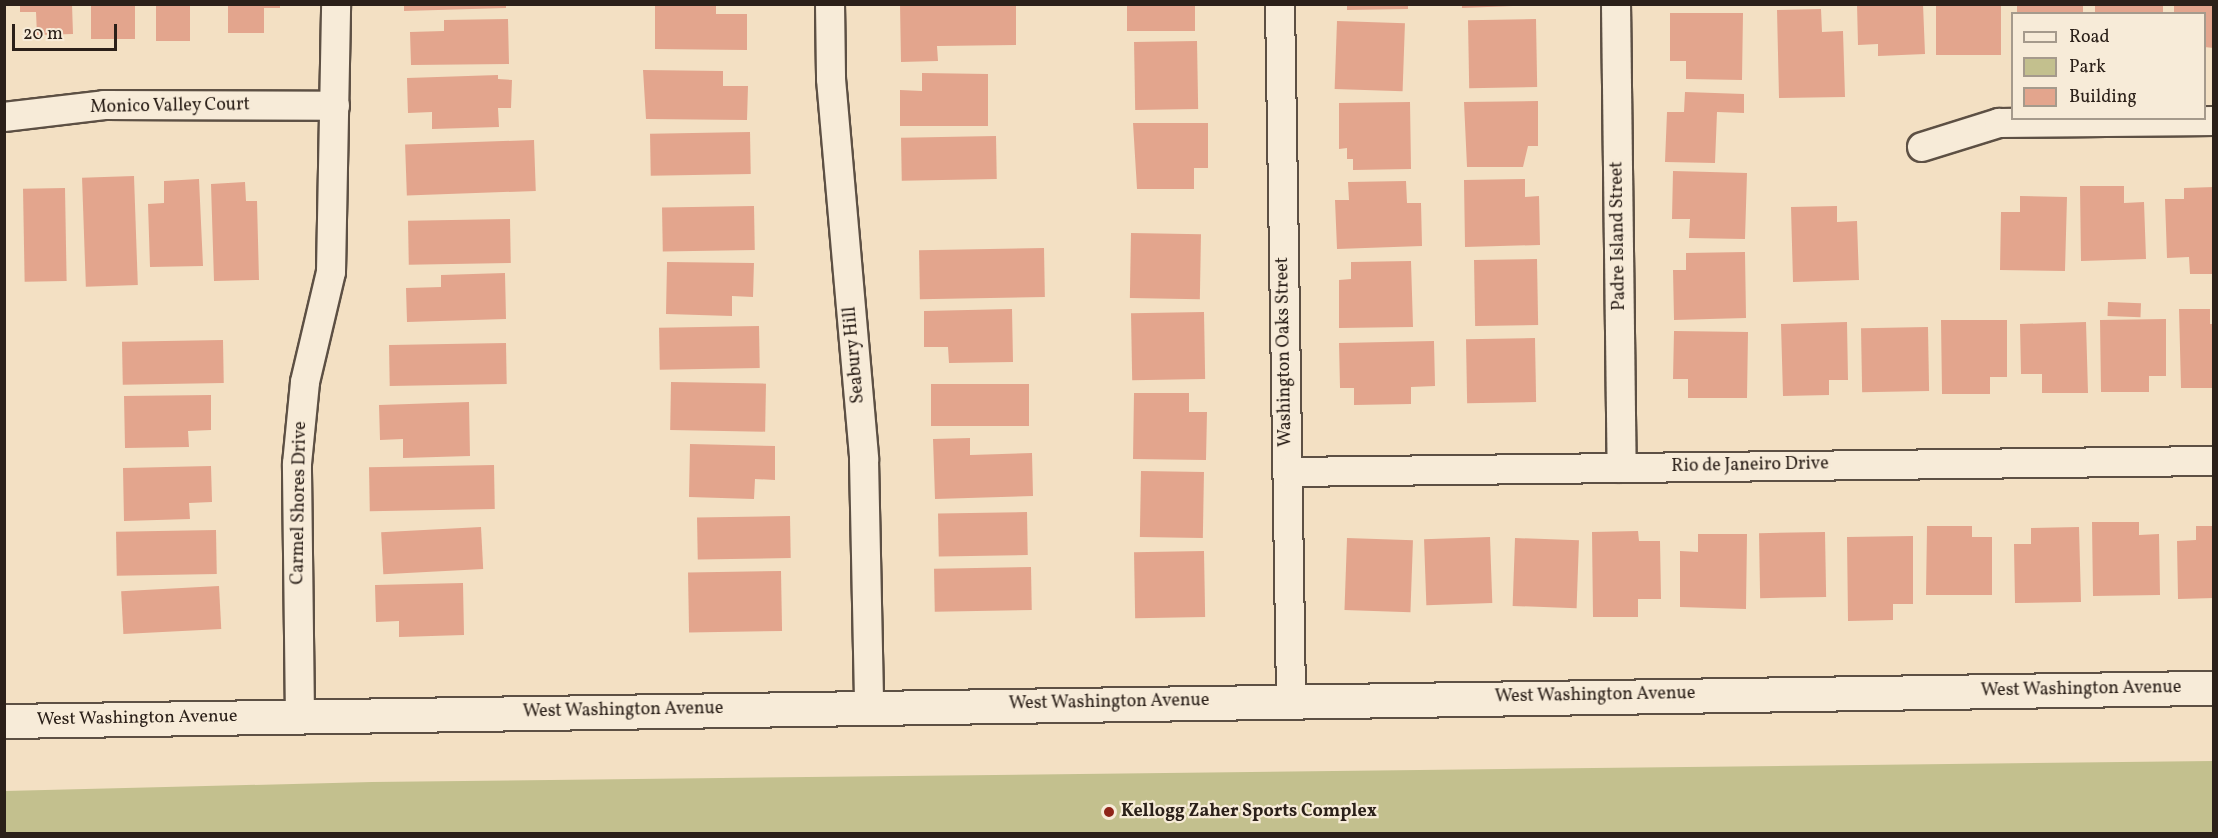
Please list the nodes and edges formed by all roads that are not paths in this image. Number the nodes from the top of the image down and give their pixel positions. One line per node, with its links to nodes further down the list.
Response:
1 (336, 4): 5 (street, Carmel Shores Drive)
2 (830, 4): 14 (street, Seabury Hill)
3 (1280, 4): 11 (street, Washington Oaks Street)
4 (1616, 4): 10 (street, Padre Island Street)
5 (335, 106): 6 (street, Monico Valley Court); 15 (street, Carmel Shores Drive)
6 (4, 117)
7 (2214, 121): 8 (street)
8 (1922, 147)
9 (2214, 461): 10 (street, Rio de Janeiro Drive)
10 (1623, 468): 11 (street, Rio de Janeiro Drive)
11 (1287, 472): 13 (street, Washington Oaks Street)
12 (2214, 688): 13 (main road, West Washington Avenue)
13 (1291, 700): 14 (main road, West Washington Avenue)
14 (869, 706): 15 (main road, West Washington Avenue)
15 (300, 717): 16 (main road, West Washington Avenue)
16 (4, 721)

